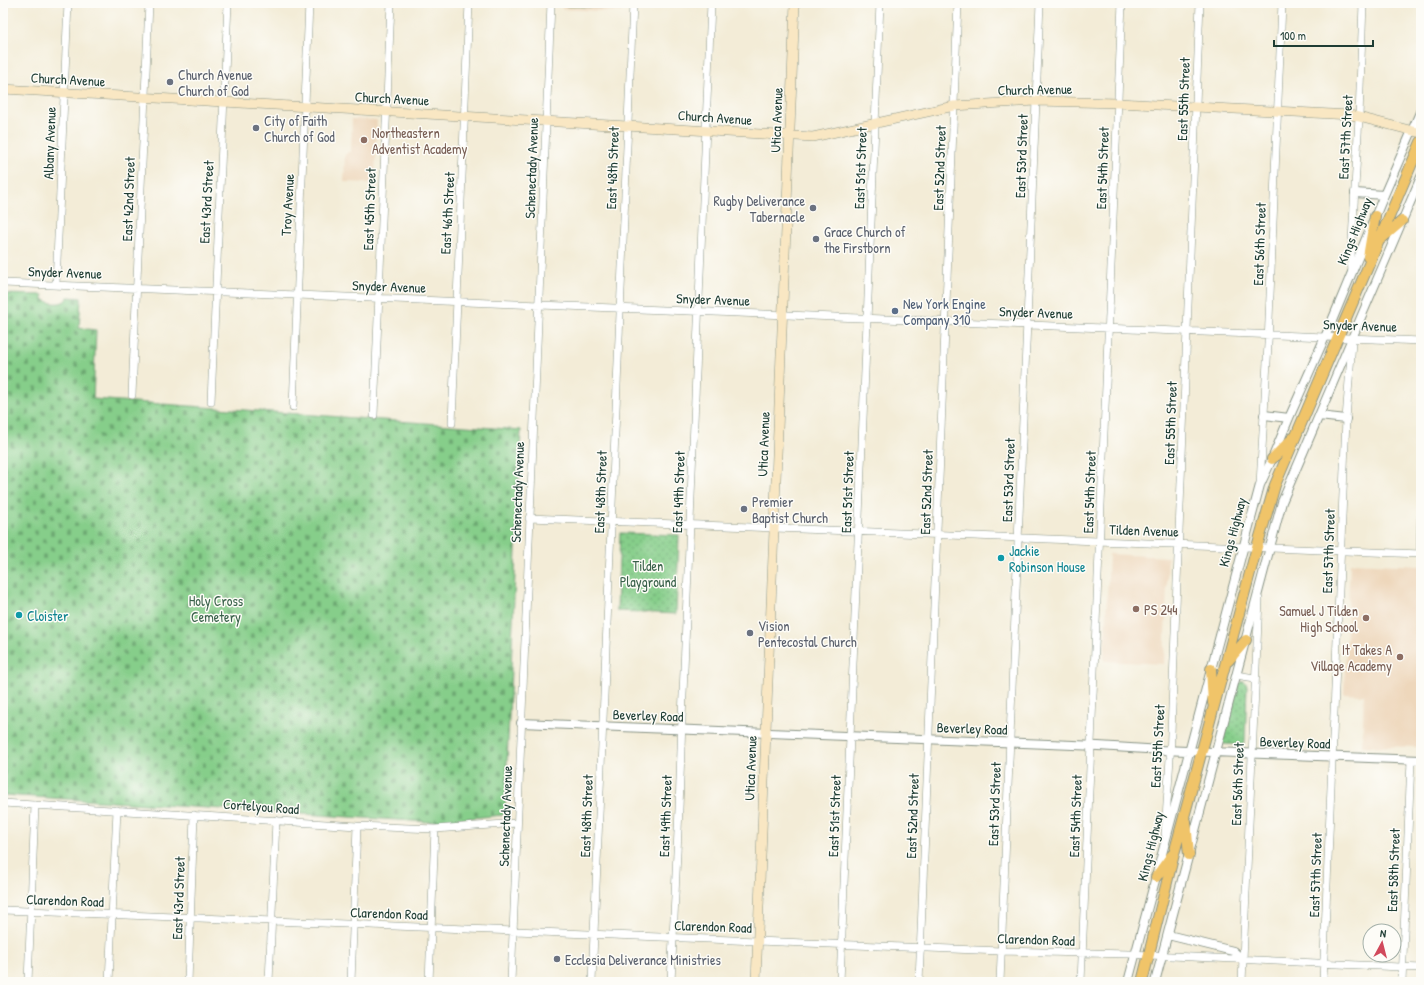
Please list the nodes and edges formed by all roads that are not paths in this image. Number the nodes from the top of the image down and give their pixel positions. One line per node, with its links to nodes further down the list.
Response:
1 (68, 3): 19 (street, Albany Avenue)
2 (149, 3): 20 (street, East 42nd Street)
3 (228, 3): 22 (street, East 43rd Street)
4 (309, 3): 24 (street, Troy Avenue)
5 (391, 3): 28 (street, East 45th Street)
6 (469, 3): 30 (street, East 46th Street)
7 (551, 3): 32 (street, Schenectady Avenue)
8 (632, 3): 34 (street, East 48th Street)
9 (711, 3): 35 (street, East 49th Street)
10 (795, 3): 37 (main road, Utica Avenue)
11 (880, 3): 33 (street, East 51st Street)
12 (958, 3): 25 (street, East 52nd Street)
13 (1040, 3): 21 (street, East 53rd Street)
14 (1122, 3): 23 (street, East 54th Street)
15 (1200, 3): 26 (street, East 55th Street)
16 (1282, 3): 29 (street, East 56th Street)
17 (1363, 3): 31 (street, East 57th Street)
18 (3, 89): 19 (main road, Church Avenue)
19 (64, 93): 20 (main road, Church Avenue); 48 (street, Albany Avenue)
20 (145, 97): 22 (main road, Church Avenue); 49 (street, East 42nd Street)
21 (1036, 101): 23 (main road, Church Avenue); 25 (main road, Church Avenue); 60 (street, East 53rd Street)
22 (224, 102): 24 (main road, Church Avenue); 50 (street, East 43rd Street)
23 (1118, 103): 26 (main road, Church Avenue); 61 (street, East 54th Street)
24 (305, 106): 28 (main road, Church Avenue); 51 (street, Troy Avenue)
25 (954, 106): 33 (main road, Church Avenue); 59 (street, East 52nd Street)
26 (1196, 107): 29 (main road, Church Avenue); 62 (street, East 55th Street)
27 (1421, 110): 36 (street, Kings Highway)
28 (386, 111): 30 (main road, Church Avenue); 52 (street, East 45th Street)
29 (1277, 111): 31 (main road, Church Avenue); 63 (street, East 56th Street)
30 (465, 116): 32 (main road, Church Avenue); 53 (street, East 46th Street)
31 (1359, 117): 36 (main road, Church Avenue); 40 (street, East 57th Street)
32 (546, 121): 34 (main road, Church Avenue); 54 (street, Schenectady Avenue)
33 (875, 123): 37 (main road, Church Avenue); 58 (street, East 51st Street)
34 (627, 125): 35 (main road, Church Avenue); 55 (street, East 48th Street)
35 (705, 130): 37 (main road, Church Avenue); 56 (street, East 49th Street)
36 (1417, 132): 41 (street, Kings Highway)
37 (790, 136): 57 (main road, Utica Avenue)
38 (1421, 142): 44 (main road, Kings Highway)
39 (1421, 177): 43 (street)
40 (1355, 193): 41 (street); 45 (street, East 57th Street)
41 (1384, 195): 42 (street, Kings Highway)
42 (1375, 216): 45 (street, Kings Highway); 46 (main road)
43 (1402, 221): 44 (main road); 66 (street)
44 (1380, 240): 46 (main road, Kings Highway)
45 (1352, 272): 64 (street, Kings Highway)
46 (1366, 273): 65 (main road, Kings Highway)
47 (3, 283): 48 (street, Snyder Avenue)
48 (56, 284): 49 (street, Snyder Avenue)
49 (137, 288): 50 (street, Snyder Avenue); 68 (street, East 42nd Street)
50 (215, 291): 51 (street, Snyder Avenue); 69 (street, East 43rd Street)
51 (296, 295): 52 (street, Snyder Avenue); 70 (street, Troy Avenue)
52 (379, 299): 53 (street, Snyder Avenue); 71 (street, East 45th Street)
53 (456, 301): 54 (street, Snyder Avenue); 76 (street, East 46th Street)
54 (538, 305): 55 (street, Snyder Avenue); 81 (street, Schenectady Avenue)
55 (620, 308): 56 (street, Snyder Avenue); 82 (street, East 48th Street)
56 (698, 311): 57 (street, Snyder Avenue); 83 (street, East 49th Street)
57 (783, 314): 58 (street, Snyder Avenue); 84 (main road, Utica Avenue)
58 (867, 318): 59 (street, Snyder Avenue); 85 (street, East 51st Street)
59 (946, 321): 60 (street, Snyder Avenue); 86 (street, East 52nd Street)
60 (1027, 325): 61 (street, Snyder Avenue); 87 (street, East 53rd Street)
61 (1108, 328): 62 (street, Snyder Avenue); 88 (street, East 54th Street)
62 (1187, 332): 63 (street, Snyder Avenue); 89 (street, East 55th Street)
63 (1268, 334): 64 (street, Snyder Avenue); 72 (street, East 56th Street)
64 (1325, 337): 65 (street, Snyder Avenue); 74 (street, Kings Highway)
65 (1339, 338): 66 (street, Snyder Avenue); 77 (main road, Kings Highway)
66 (1352, 338): 67 (street, Snyder Avenue); 73 (street); 75 (street, East 57th Street)
67 (1421, 341)
68 (132, 395)
69 (211, 402)
70 (293, 407)
71 (374, 415)
72 (1264, 415): 74 (street); 79 (street, East 56th Street)
73 (1318, 416): 75 (street); 92 (street)
74 (1288, 418): 78 (street, Kings Highway)
75 (1346, 419): 93 (street, East 57th Street)
76 (452, 423)
77 (1297, 433): 78 (main road); 91 (main road, Kings Highway)
78 (1272, 459): 79 (street, Kings Highway)
79 (1260, 485): 90 (street, Kings Highway)
80 (1421, 514): 94 (street)
81 (530, 518): 82 (street, Tilden Avenue); 102 (street, Schenectady Avenue)
82 (611, 521): 83 (street, Tilden Avenue); 103 (street, East 48th Street)
83 (690, 524): 84 (street, Tilden Avenue); 104 (street, East 49th Street)
84 (774, 527): 85 (street, Tilden Avenue); 105 (main road, Utica Avenue)
85 (858, 531): 86 (street, Tilden Avenue); 106 (street, East 51st Street)
86 (937, 534): 87 (street, Tilden Avenue); 107 (street, East 52nd Street)
87 (1018, 537): 88 (street, Tilden Avenue); 108 (street, East 53rd Street)
88 (1100, 541): 89 (street, Tilden Avenue); 109 (street, East 54th Street)
89 (1178, 544): 90 (street, Tilden Avenue); 110 (street, East 55th Street)
90 (1242, 546): 91 (street, Tilden Avenue); 98 (street, Kings Highway)
91 (1257, 547): 92 (street, Tilden Avenue); 97 (main road, Kings Highway)
92 (1270, 548): 93 (street, Tilden Avenue); 95 (street)
93 (1341, 550): 94 (street, Tilden Avenue); 115 (street, East 57th Street)
94 (1420, 554)
95 (1260, 587): 96 (street); 100 (street, East 56th Street)
96 (1246, 640): 97 (main road); 99 (street)
97 (1226, 664): 101 (main road, Kings Highway)
98 (1211, 669): 101 (main road); 111 (street, Kings Highway)
99 (1236, 675): 100 (street); 113 (street)
100 (1255, 678): 114 (street, East 56th Street)
101 (1213, 711): 112 (main road, Kings Highway)
102 (521, 723): 103 (street, Beverley Road); 124 (street, Schenectady Avenue)
103 (603, 727): 104 (street, Beverley Road); 139 (street, East 48th Street)
104 (681, 730): 105 (street, Beverley Road); 141 (street, East 49th Street)
105 (766, 733): 106 (street, Beverley Road); 142 (main road, Utica Avenue)
106 (850, 736): 107 (street, Beverley Road); 143 (street, East 51st Street)
107 (928, 739): 108 (street, Beverley Road); 144 (street, East 52nd Street)
108 (1010, 742): 109 (street, Beverley Road); 145 (street, East 53rd Street)
109 (1091, 746): 110 (street, Beverley Road); 146 (street, East 54th Street)
110 (1170, 750): 111 (street, Beverley Road); 127 (street, East 55th Street)
111 (1189, 751): 112 (street, Beverley Road); 127 (street, Kings Highway)
112 (1202, 751): 113 (street, Beverley Road); 121 (main road, Kings Highway)
113 (1216, 752): 114 (street, Beverley Road); 129 (street)
114 (1251, 753): 115 (street, Beverley Road); 150 (street, East 56th Street)
115 (1332, 757): 116 (street, Beverley Road); 151 (street, East 57th Street)
116 (1411, 760): 117 (street, Beverley Road); 152 (street, East 58th Street)
117 (1421, 760)
118 (3, 803): 119 (street, Cortelyou Road)
119 (35, 805): 120 (street, Cortelyou Road); 132 (street)
120 (116, 810): 122 (street, Cortelyou Road); 133 (street)
121 (1185, 813): 128 (main road, Kings Highway); 129 (main road)
122 (194, 815): 123 (street, Cortelyou Road); 134 (street, East 43rd Street)
123 (276, 820): 125 (street, Cortelyou Road); 135 (street)
124 (517, 822): 126 (street, Cortelyou Road); 138 (street, Schenectady Avenue)
125 (357, 826): 126 (street, Cortelyou Road); 136 (street)
126 (435, 829): 137 (street)
127 (1164, 843): 130 (street, Kings Highway)
128 (1175, 850): 130 (main road); 148 (main road, Kings Highway)
129 (1189, 855): 140 (street)
130 (1156, 877): 147 (street, Kings Highway)
131 (3, 910): 132 (street, Clarendon Road)
132 (30, 912): 133 (street, Clarendon Road); 155 (street)
133 (112, 915): 134 (street, Clarendon Road); 156 (street)
134 (191, 918): 135 (street, Clarendon Road); 157 (street, East 43rd Street)
135 (272, 921): 136 (street, Clarendon Road); 158 (street)
136 (353, 925): 137 (street, Clarendon Road); 159 (street)
137 (432, 928): 138 (street, Clarendon Road); 160 (street)
138 (513, 931): 139 (street, Clarendon Road); 161 (street, Schenectady Avenue)
139 (594, 935): 141 (street, Clarendon Road); 162 (street, East 48th Street)
140 (1168, 935): 149 (street); 150 (street)
141 (673, 938): 142 (street, Clarendon Road); 163 (street, East 49th Street)
142 (757, 941): 143 (street, Clarendon Road); 164 (main road, Utica Avenue)
143 (842, 945): 144 (street, Clarendon Road); 165 (street, East 51st Street)
144 (920, 948): 145 (street, Clarendon Road); 166 (street, East 52nd Street)
145 (1002, 951): 146 (street, Clarendon Road); 167 (street, East 53rd Street)
146 (1083, 953): 147 (street, Clarendon Road); 168 (street, East 54th Street)
147 (1135, 955): 148 (street, Clarendon Road); 169 (street, Kings Highway)
148 (1150, 956): 149 (street, Clarendon Road); 170 (main road, Kings Highway)
149 (1162, 956): 150 (street, Clarendon Road); 154 (street)
150 (1242, 960): 151 (street, Clarendon Road); 171 (street, East 56th Street)
151 (1324, 963): 152 (street, Clarendon Road); 172 (street, East 57th Street)
152 (1403, 967): 153 (street, Clarendon Road); 173 (street, East 58th Street)
153 (1421, 968)
154 (1156, 981)
155 (28, 982)
156 (109, 982)
157 (188, 982)
158 (269, 982)
159 (351, 982)
160 (429, 982)
161 (511, 982)
162 (592, 982)
163 (671, 982)
164 (756, 982)
165 (840, 982)
166 (919, 982)
167 (1000, 982)
168 (1082, 982)
169 (1128, 982)
170 (1142, 982)
171 (1242, 982)
172 (1323, 982)
173 (1402, 982)

